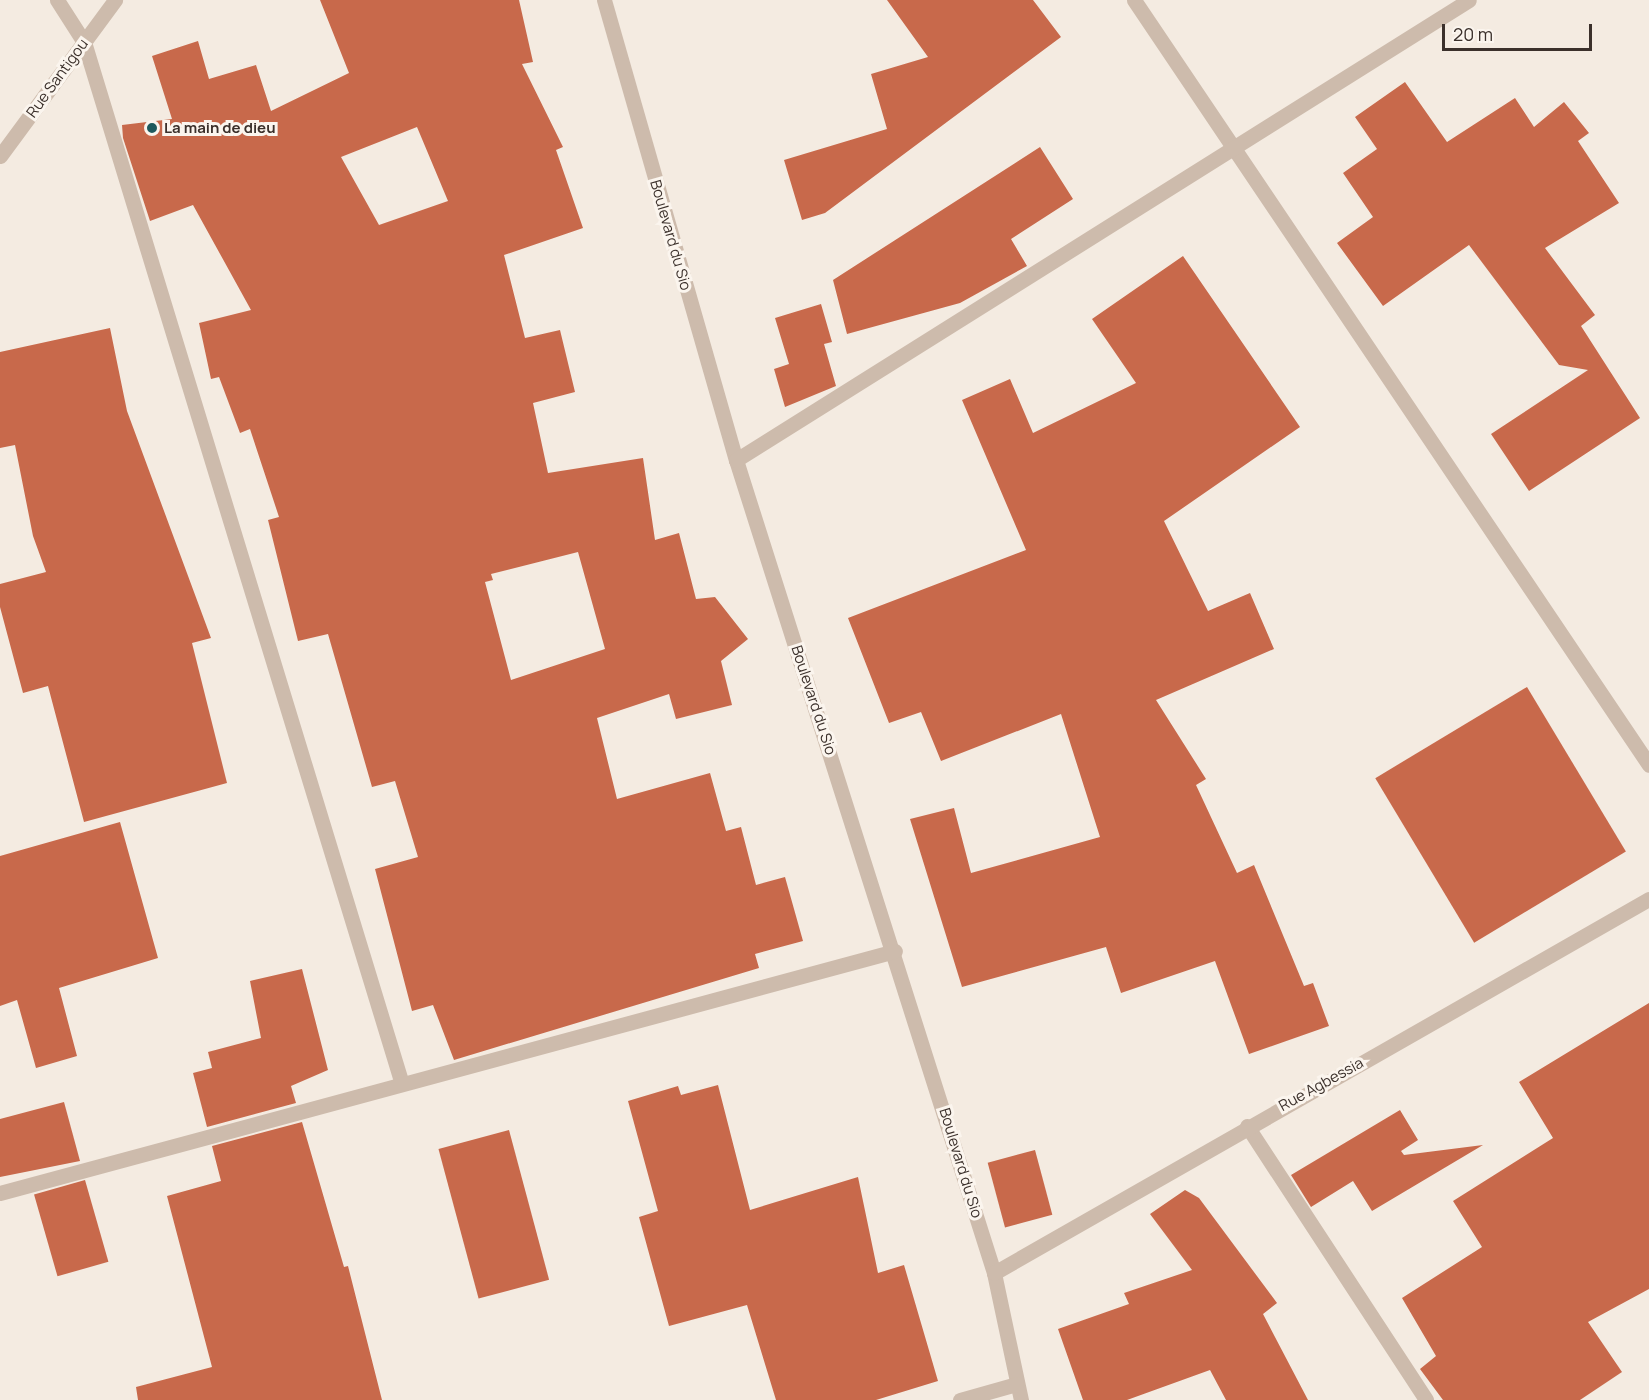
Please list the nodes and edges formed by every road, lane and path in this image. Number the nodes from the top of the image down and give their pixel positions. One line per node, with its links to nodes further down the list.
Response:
1 (57, 0): 6 (street)
2 (115, 0): 6 (street, Rue Santigou)
3 (604, 0): 9 (street, Boulevard du Sio)
4 (1134, 0): 7 (street)
5 (1469, 0): 7 (street)
6 (84, 42): 8 (street, Rue Santigou); 13 (street)
7 (1231, 147): 9 (street); 10 (street)
8 (0, 156)
9 (736, 460): 12 (street, Boulevard du Sio)
10 (1649, 765)
11 (1649, 899): 14 (street, Rue Agbessia)
12 (895, 951): 13 (street); 16 (street, Boulevard du Sio)
13 (401, 1081): 15 (street)
14 (1247, 1126): 16 (street, Rue Agbessia); 20 (street)
15 (0, 1193)
16 (994, 1273): 17 (street, Boulevard du Sio)
17 (1016, 1384): 18 (street); 19 (street, Boulevard du Sio)
18 (960, 1400)
19 (1021, 1400)
20 (1426, 1400)

